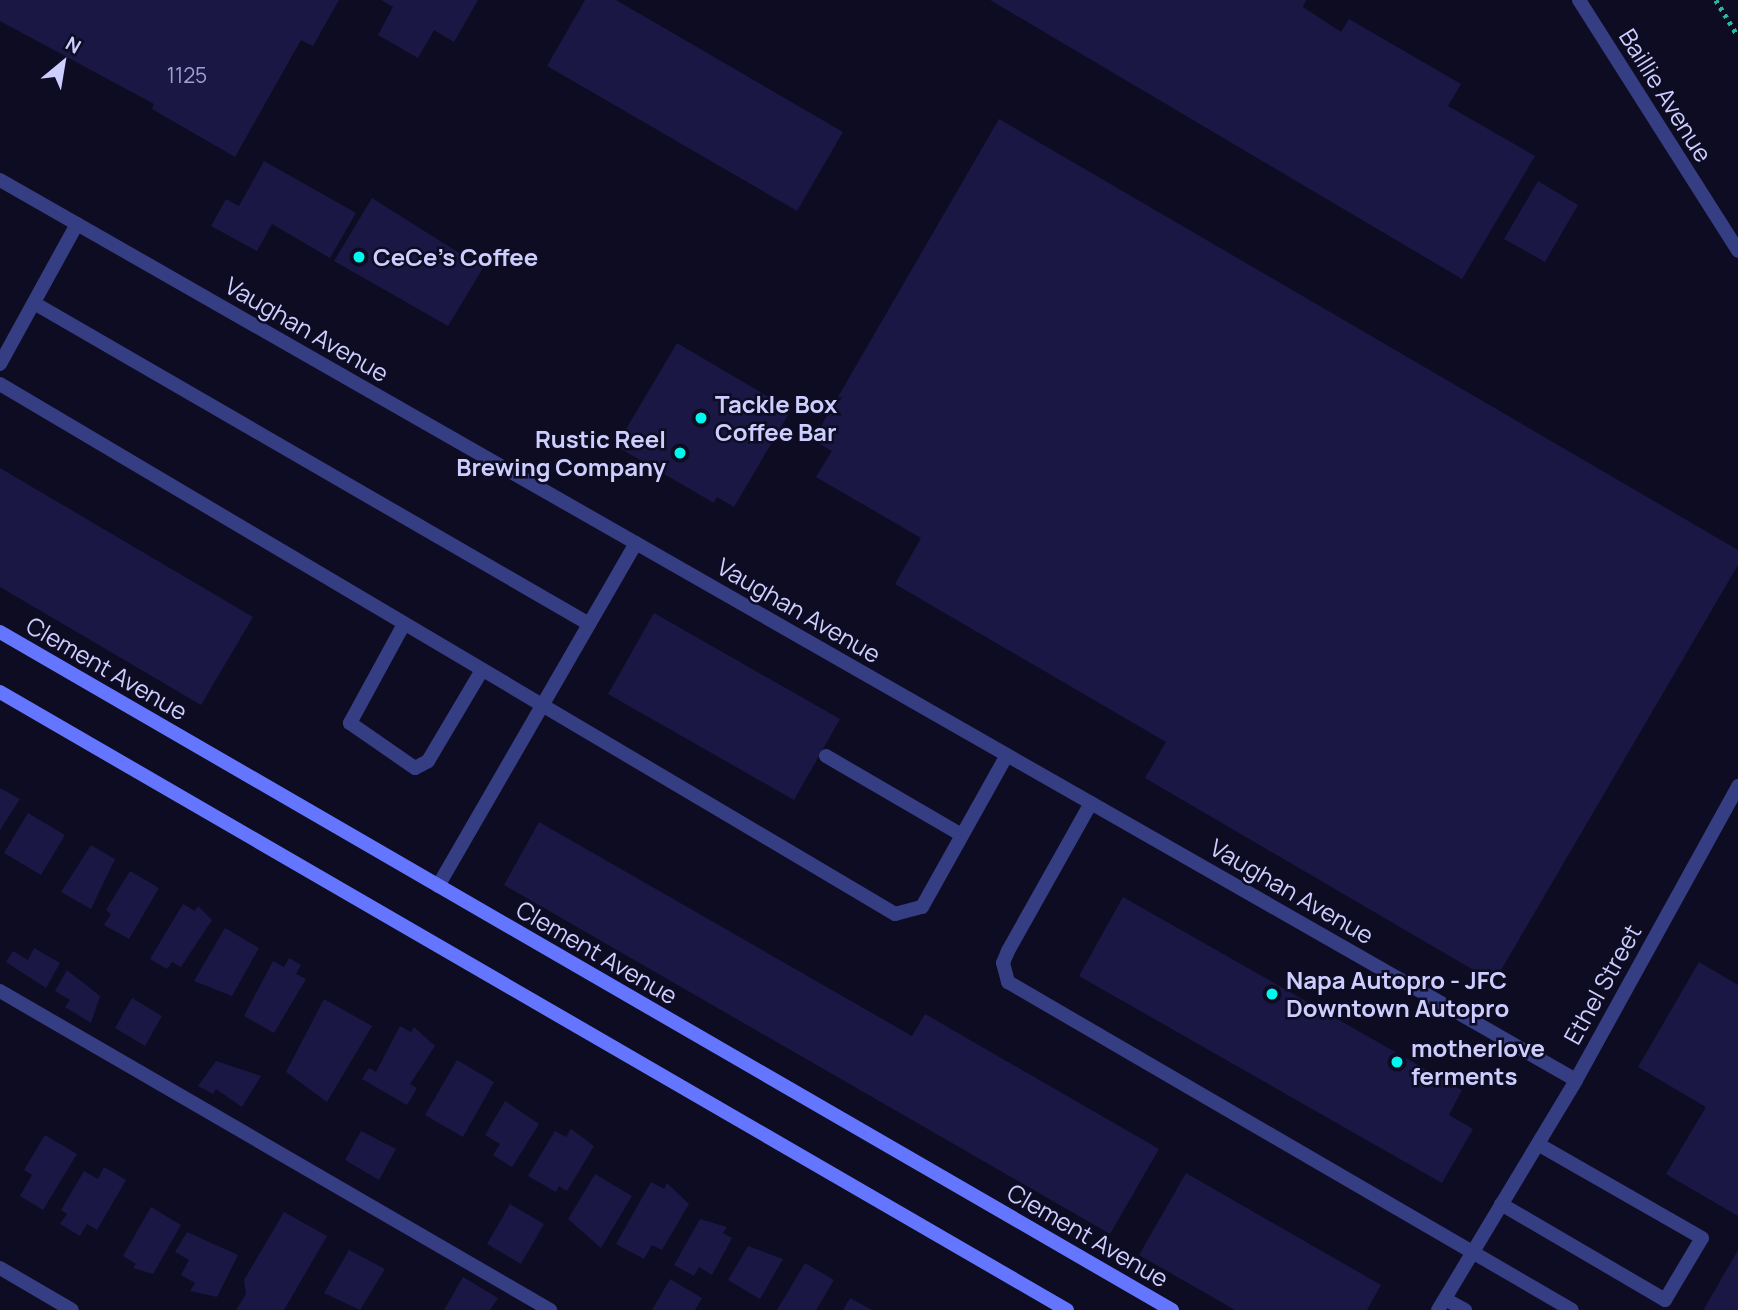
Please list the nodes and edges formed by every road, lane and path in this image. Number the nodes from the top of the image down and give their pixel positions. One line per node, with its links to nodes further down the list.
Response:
1 (1579, 0): 6 (street, Baillie Avenue)
2 (1716, 0): 3 (path)
3 (1738, 37)
4 (0, 180): 5 (street, Vaughan Avenue)
5 (78, 224): 7 (street); 10 (street, Vaughan Avenue)
6 (1738, 251)
7 (34, 303): 8 (street); 12 (street)
8 (0, 364)
9 (0, 384): 11 (street)
10 (636, 543): 12 (street); 17 (street, Vaughan Avenue)
11 (404, 624): 14 (street); 14 (street)
12 (589, 624): 16 (street)
13 (0, 632): 22 (main road, Clement Avenue)
14 (482, 670): 16 (street)
15 (0, 692): 32 (main road)
16 (541, 705): 21 (street); 22 (street)
17 (1007, 755): 20 (street, Vaughan Avenue); 21 (street)
18 (826, 756): 21 (street)
19 (1738, 786): 24 (street, Ethel Street)
20 (1091, 803): 24 (street, Vaughan Avenue); 27 (street)
21 (962, 835)
22 (438, 886): 33 (main road, Clement Avenue)
23 (0, 991): 31 (street)
24 (1576, 1080): 25 (street, Ethel Street)
25 (1538, 1144): 26 (street, Ethel Street); 26 (street)
26 (1501, 1205): 27 (street, Ethel Street)
27 (1473, 1252): 29 (street, Ethel Street); 35 (street)
28 (0, 1268): 30 (street)
29 (1441, 1304): 34 (street)
30 (72, 1310)
31 (550, 1310)
32 (1067, 1310)
33 (1172, 1310)
34 (1465, 1310)
35 (1572, 1310)

